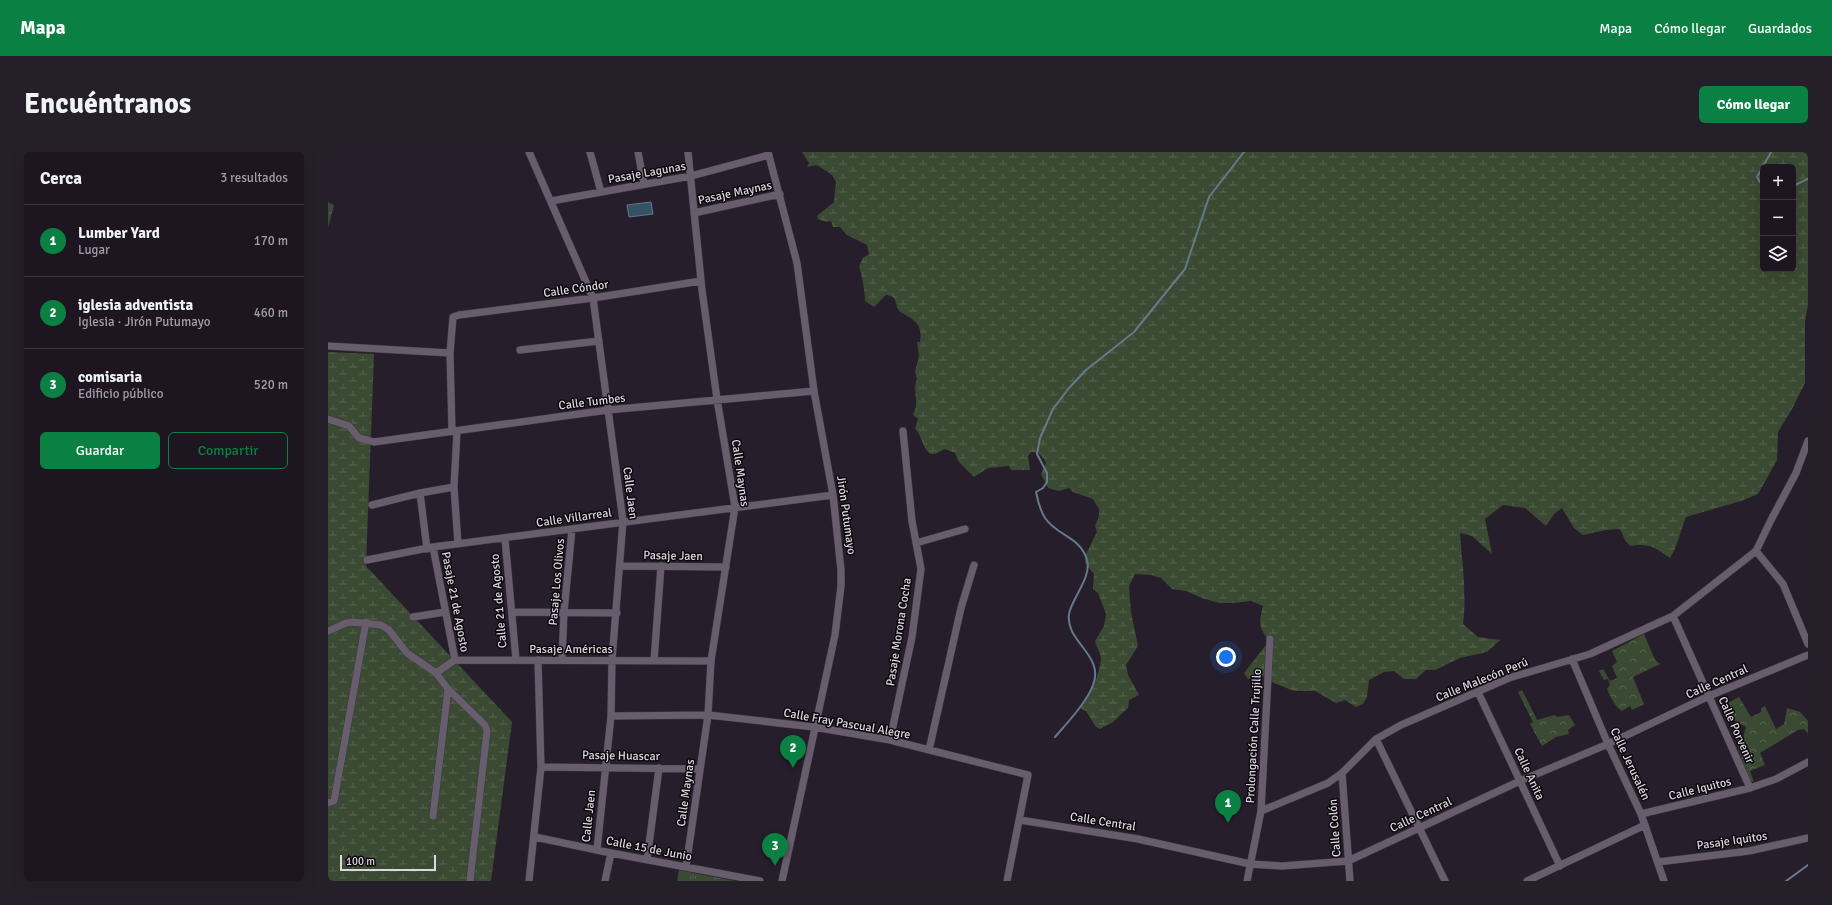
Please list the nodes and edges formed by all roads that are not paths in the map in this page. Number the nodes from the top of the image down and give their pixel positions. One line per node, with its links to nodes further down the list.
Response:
1 (529, 152): 10 (street, Calle Jaen)
2 (590, 152): 8 (street)
3 (638, 152): 7 (street)
4 (688, 152): 6 (street, Calle Maynas)
5 (768, 153): 6 (street, Pasaje Lagunas); 9 (street, Jirón Putumayo)
6 (691, 176): 7 (street, Pasaje Lagunas); 11 (street, Calle Maynas)
7 (644, 184): 8 (street, Pasaje Lagunas)
8 (601, 192): 10 (street, Pasaje Lagunas)
9 (780, 194): 11 (street, Pasaje Maynas); 18 (street, Jirón Putumayo)
10 (551, 201): 13 (street, Calle Jaen)
11 (694, 213): 12 (street, Calle Maynas)
12 (701, 281): 13 (street, Calle Cóndor); 19 (street, Calle Maynas)
13 (593, 298): 14 (street, Calle Jaen); 17 (street, Calle Cóndor)
14 (598, 341): 16 (street); 20 (street, Calle Jaen)
15 (328, 346): 17 (street)
16 (520, 350)
17 (450, 353): 22 (street)
18 (814, 391): 19 (street, Calle Tumbes); 27 (street, Jirón Putumayo)
19 (718, 399): 20 (street, Calle Tumbes); 29 (street, Calle Maynas)
20 (608, 410): 22 (street, Calle Tumbes); 30 (street, Calle Jaen)
21 (328, 419): 22 (street, Calle Tumbes)
22 (455, 431): 25 (street)
23 (903, 431): 34 (street, Pasaje Morona Cocha)
24 (1808, 441): 37 (street)
25 (454, 487): 26 (street); 35 (street)
26 (420, 493): 28 (street); 36 (street, Pasaje 21 de Agosto)
27 (833, 495): 29 (street, Calle Villarreal); 68 (street, Jirón Putumayo)
28 (372, 505)
29 (736, 507): 30 (street, Calle Villarreal); 42 (street, Calle Maynas)
30 (623, 522): 31 (street, Calle Villarreal); 40 (street, Calle Jaen)
31 (572, 529): 33 (street, Calle Villarreal); 45 (street, Pasaje Los Olivos)
32 (964, 529): 34 (street)
33 (505, 539): 35 (street, Calle Villarreal); 44 (street, Calle 21 de Agosto)
34 (916, 543): 70 (street, Pasaje Morona Cocha)
35 (458, 544): 36 (street, Calle Villarreal)
36 (430, 548): 38 (street, Calle Villarreal); 43 (street, Pasaje 21 de Agosto)
37 (1756, 551): 47 (street, Calle Malecón Perú); 52 (street)
38 (367, 560)
39 (974, 565): 72 (street)
40 (620, 566): 41 (street, Pasaje Jaen); 46 (street, Calle Jaen)
41 (661, 566): 42 (street, Pasaje Jaen); 60 (street)
42 (726, 568): 61 (street, Calle Maynas)
43 (445, 612): 48 (street); 55 (street, Pasaje 21 de Agosto)
44 (512, 612): 45 (street); 56 (street, Calle 21 de Agosto)
45 (564, 612): 46 (street); 58 (street, Pasaje Los Olivos)
46 (617, 613): 59 (street, Calle Jaen)
47 (1673, 616): 54 (street, Calle Malecón Perú); 65 (street, Calle Porvenir)
48 (413, 617)
49 (366, 622): 50 (street); 62 (street); 81 (street)
50 (328, 631)
51 (1270, 639): 82 (street, Prolongación Calle Trujillo)
52 (1808, 644)
53 (1808, 655): 65 (street, Calle Central)
54 (1572, 658): 64 (street, Calle Malecón Perú); 71 (street, Calle Jerusalén)
55 (455, 660): 56 (street, Pasaje Américas); 62 (street)
56 (516, 660): 57 (street, Pasaje Américas)
57 (538, 660): 58 (street, Pasaje Américas); 74 (street)
58 (562, 660): 59 (street, Pasaje Américas)
59 (612, 660): 60 (street, Pasaje Américas); 66 (street, Calle Jaen)
60 (654, 661): 61 (street, Pasaje Américas)
61 (711, 661): 67 (street, Calle Maynas)
62 (436, 674): 63 (street)
63 (448, 689): 84 (street); 99 (street)
64 (1478, 692): 69 (street, Calle Malecón Perú); 79 (street, Calle Anita)
65 (1709, 696): 71 (street, Calle Central); 80 (street, Calle Porvenir)
66 (611, 716): 67 (street, Calle Fray Pascual Alegre); 75 (street, Calle Jaen)
67 (708, 716): 68 (street, Calle Fray Pascual Alegre); 77 (street, Calle Maynas)
68 (814, 727): 70 (street, Calle Fray Pascual Alegre); 103 (street, Jirón Putumayo)
69 (1376, 739): 78 (street, Calle Malecón Perú); 87 (street)
70 (890, 740): 72 (street, Calle Fray Pascual Alegre)
71 (1608, 744): 79 (street, Calle Central); 83 (street, Calle Jerusalén)
72 (929, 750): 85 (street, Calle Fray Pascual Alegre)
73 (1808, 762): 80 (street, Calle Iquitos)
74 (541, 767): 75 (street, Pasaje Huascar); 88 (street)
75 (605, 767): 76 (street, Pasaje Huascar); 90 (street, Calle Jaen)
76 (659, 768): 77 (street, Pasaje Huascar); 92 (street)
77 (700, 769): 97 (street, Calle Maynas)
78 (1342, 773): 82 (street, Calle Malecón Perú); 93 (street, Calle Colón)
79 (1520, 781): 87 (street, Calle Central); 96 (street, Calle Anita)
80 (1750, 788): 83 (street, Calle Iquitos)
81 (328, 803)
82 (1261, 811): 95 (street, Prolongación Calle Trujillo)
83 (1641, 814): 86 (street, Calle Jerusalén)
84 (433, 816)
85 (1020, 820): 95 (street, Calle Central); 104 (street)
86 (1645, 825): 94 (street, Calle Jerusalén); 96 (street)
87 (1420, 828): 93 (street, Calle Central); 107 (street)
88 (535, 837): 90 (street, Calle 15 de Junio); 100 (street)
89 (1808, 838): 94 (street, Pasaje Iquitos)
90 (596, 850): 91 (street, Calle 15 de Junio)
91 (611, 853): 92 (street, Calle 15 de Junio); 101 (street)
92 (647, 860): 97 (street, Calle 15 de Junio)
93 (1348, 861): 95 (street, Calle Central); 106 (street, Calle Colón)
94 (1658, 862): 108 (street, Calle Jerusalén)
95 (1250, 864): 105 (street, Prolongación Calle Trujillo)
96 (1560, 866): 98 (street)
97 (686, 867): 102 (street, Calle 15 de Junio)
98 (1531, 880)
99 (470, 881)
100 (529, 881)
101 (605, 881)
102 (760, 881)
103 (782, 881)
104 (1007, 881)
105 (1247, 881)
106 (1350, 881)
107 (1445, 881)
108 (1664, 881)

